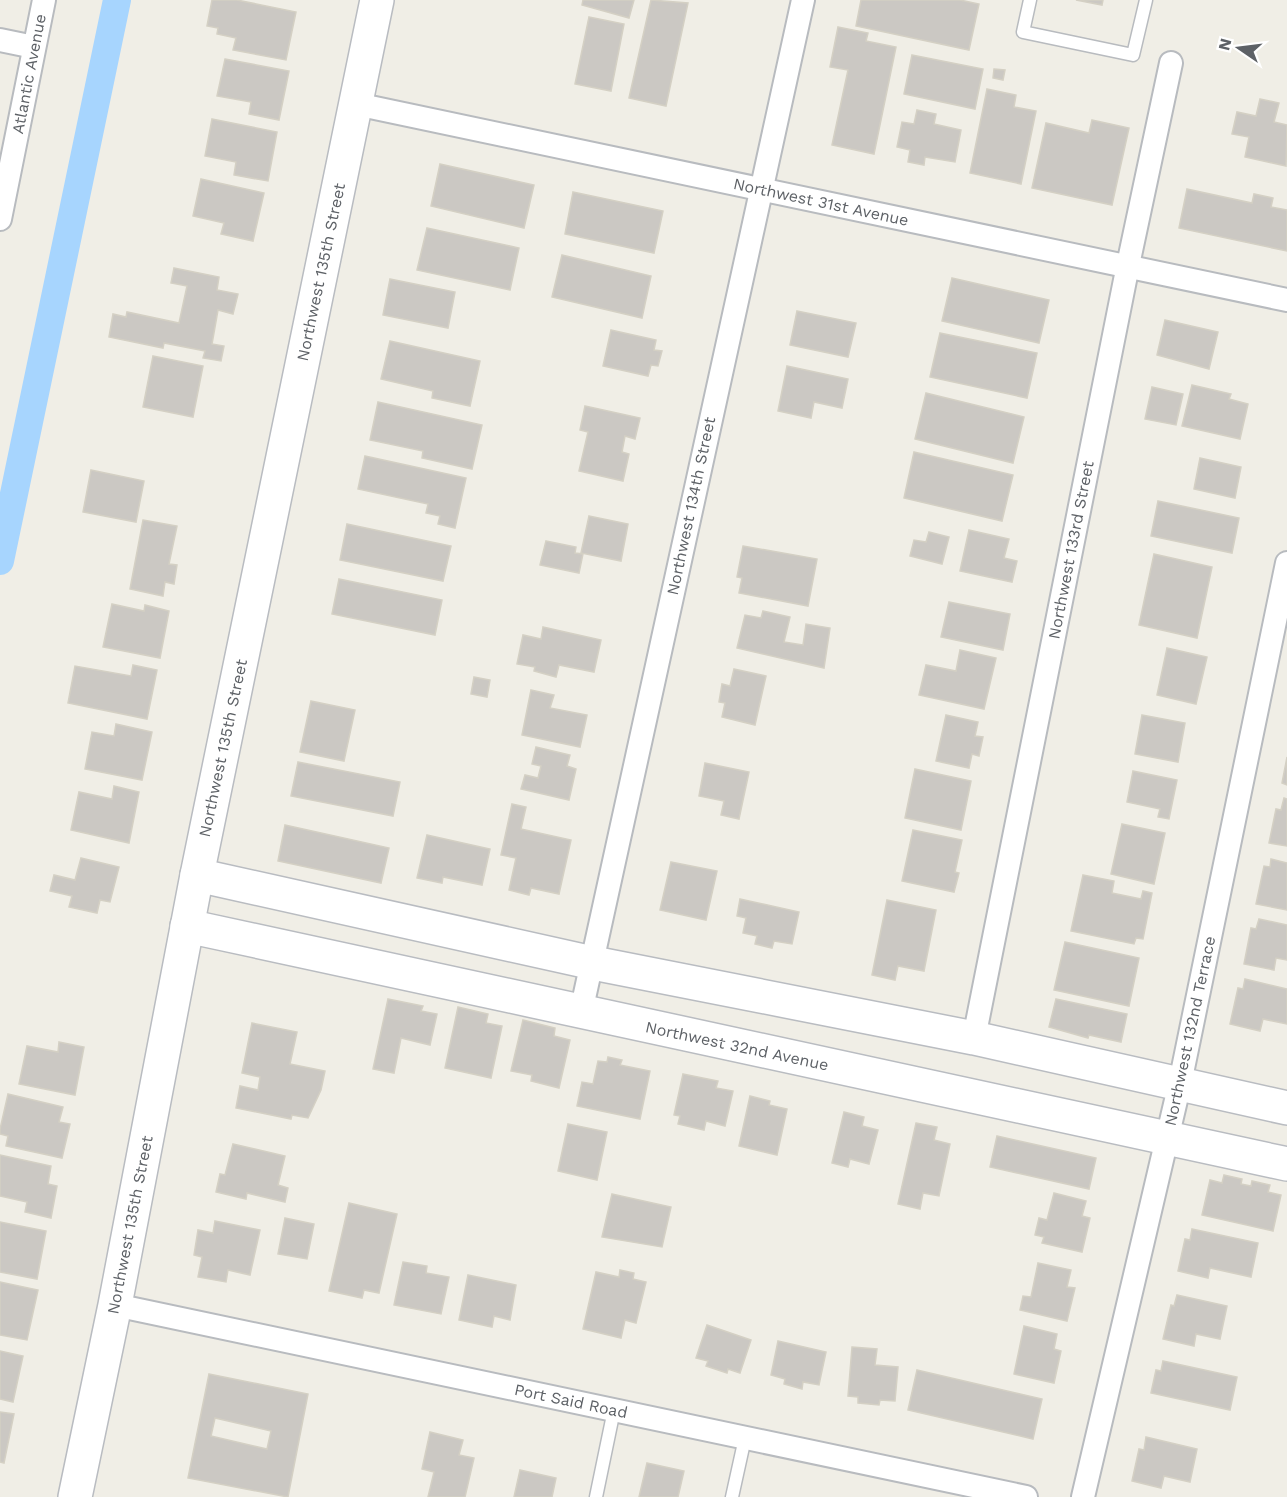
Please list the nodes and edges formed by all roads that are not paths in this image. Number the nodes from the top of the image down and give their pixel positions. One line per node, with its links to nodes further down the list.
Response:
1 (44, 0): 7 (street, Atlantic Avenue)
2 (377, 0): 9 (main road, Northwest 135th Street)
3 (803, 0): 10 (street, Northwest 134th Street)
4 (1030, 0): 5 (lane)
5 (1146, 0)
6 (0, 40): 7 (street)
7 (34, 47): 11 (street, Atlantic Avenue)
8 (1171, 63): 12 (street, Northwest 133rd Street)
9 (356, 104): 10 (street, Northwest 31st Avenue); 15 (main road, Northwest 135th Street)
10 (761, 189): 12 (street, Northwest 31st Avenue); 17 (street, Northwest 134th Street)
11 (0, 219)
12 (1128, 265): 13 (street, Northwest 31st Avenue); 19 (street, Northwest 133rd Street)
13 (1287, 300)
14 (1287, 563): 20 (street, Northwest 132nd Terrace)
15 (197, 875): 16 (main road, Northwest 135th Street); 17 (main road)
16 (187, 926): 18 (main road, Northwest 32nd Avenue); 24 (main road, Northwest 135th Street)
17 (592, 963): 18 (street, Northwest 134th Street); 19 (main road)
18 (581, 1012): 22 (main road, Northwest 32nd Avenue)
19 (974, 1038): 20 (main road)
20 (1180, 1083): 21 (main road); 22 (street, Northwest 132nd Terrace)
21 (1287, 1107)
22 (1167, 1139): 23 (main road, Northwest 32nd Avenue); 31 (street, Northwest 132nd Terrace)
23 (1287, 1164)
24 (115, 1305): 25 (street, Port Said Road); 27 (main road, Northwest 135th Street)
25 (614, 1410): 26 (street, Port Said Road); 28 (lane)
26 (745, 1438): 29 (lane); 30 (street, Port Said Road)
27 (75, 1497)
28 (596, 1497)
29 (732, 1497)
30 (1026, 1497)
31 (1083, 1497)

